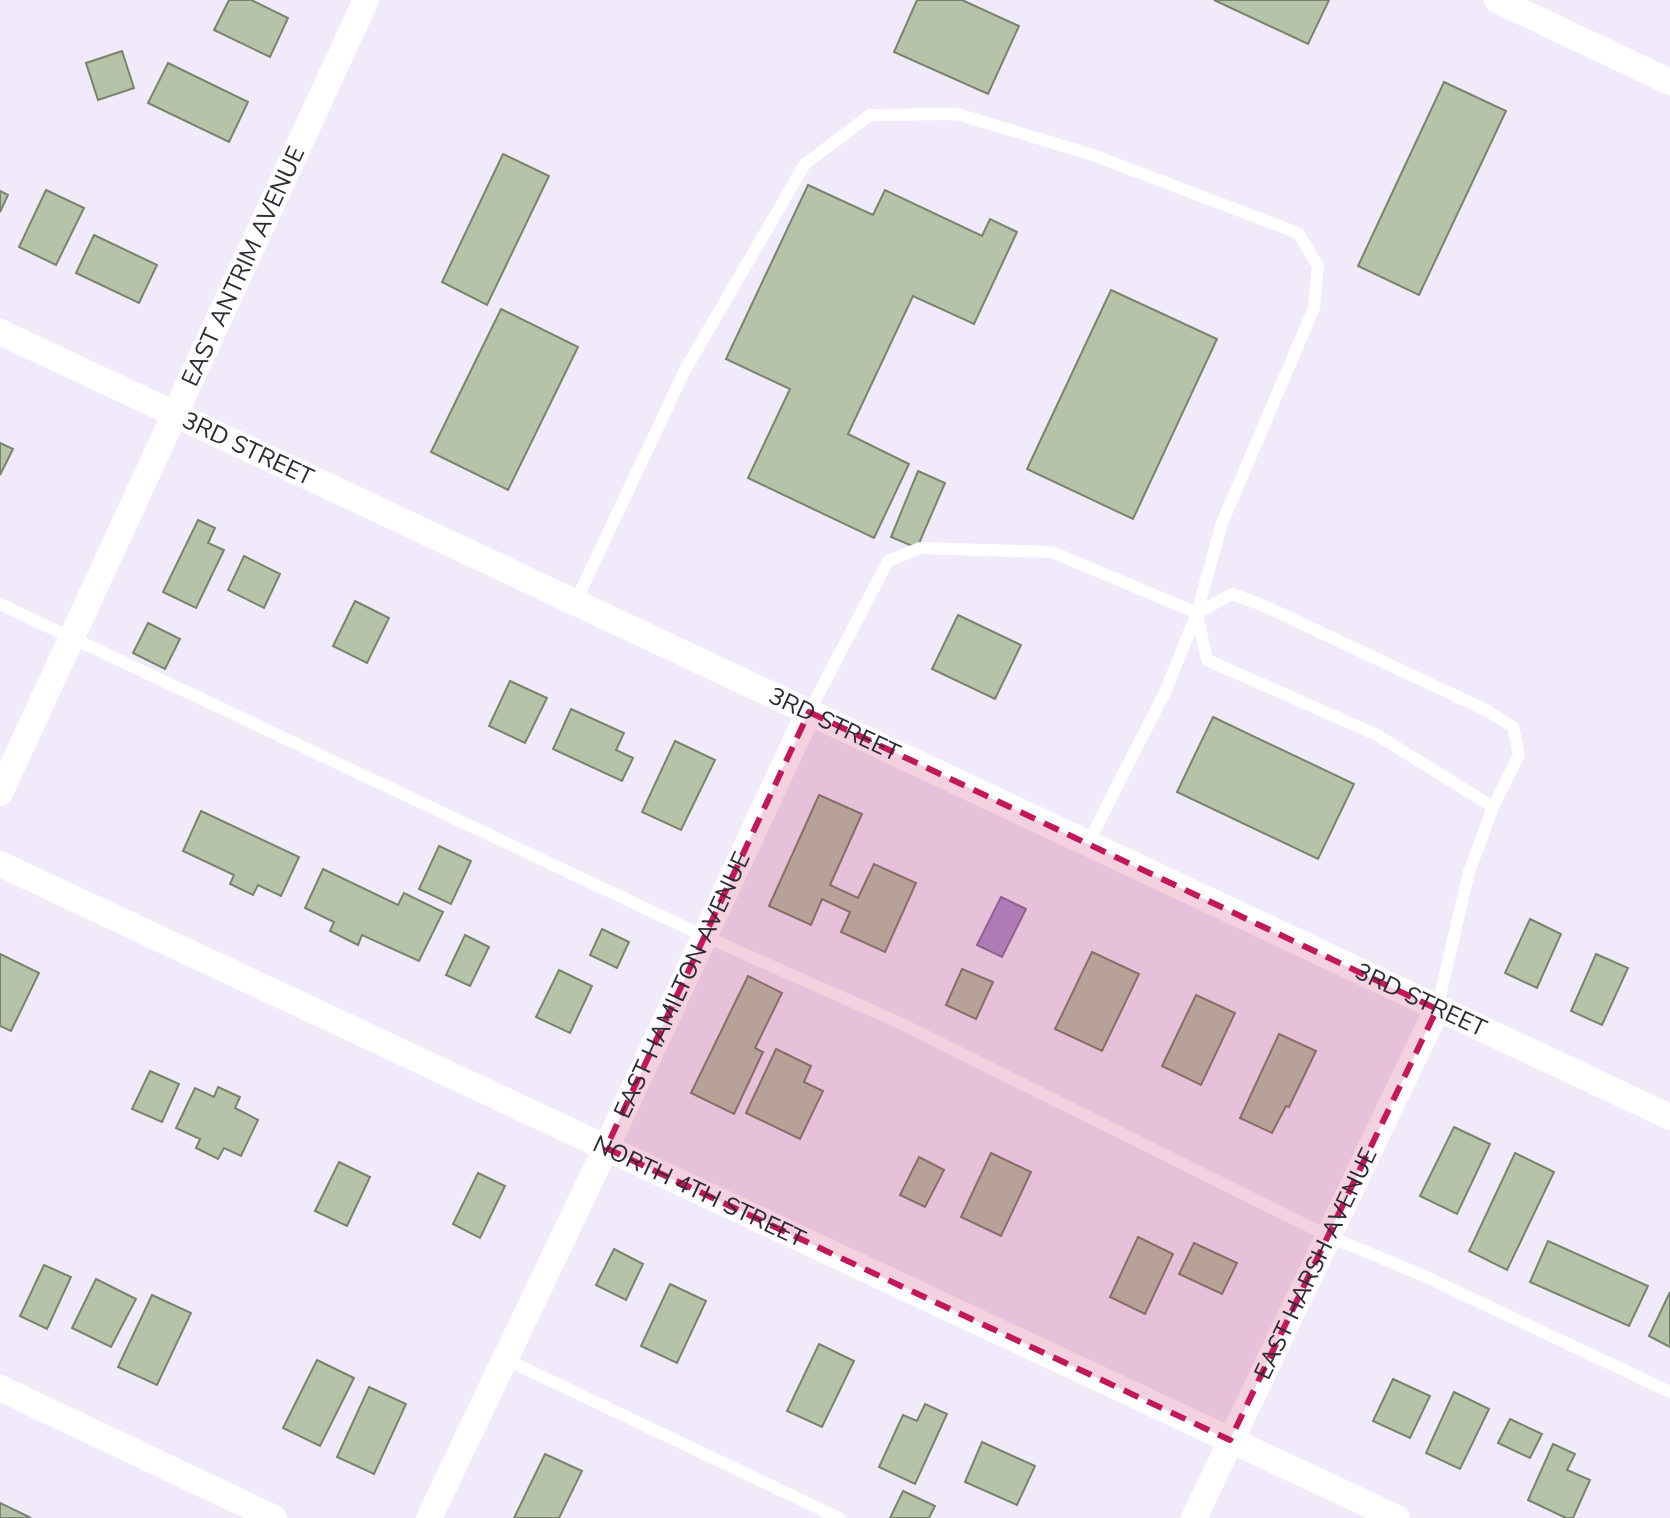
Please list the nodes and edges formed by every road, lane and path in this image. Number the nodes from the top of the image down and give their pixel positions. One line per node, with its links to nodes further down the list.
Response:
1 (366, 0): 5 (street, EAST ANTRIM AVENUE)
2 (1497, 0): 3 (street)
3 (1670, 82)
4 (0, 332): 5 (street, 3RD STREET)
5 (173, 414): 6 (street, 3RD STREET); 9 (street, EAST ANTRIM AVENUE)
6 (575, 603): 8 (lane); 10 (street, 3RD STREET)
7 (0, 604): 9 (lane)
8 (1197, 613): 10 (lane); 12 (lane); 12 (lane); 13 (lane)
9 (71, 637): 11 (street, EAST ANTRIM AVENUE); 15 (lane)
10 (809, 712): 13 (street, 3RD STREET); 15 (street, EAST HAMILTON AVENUE)
11 (0, 793)
12 (1493, 807): 16 (lane)
13 (1088, 843): 16 (street, 3RD STREET)
14 (0, 864): 18 (street, NORTH 4TH STREET)
15 (704, 936): 18 (street, EAST HAMILTON AVENUE); 19 (lane)
16 (1437, 1009): 17 (street, 3RD STREET); 19 (street, EAST HARSH AVENUE)
17 (1670, 1117)
18 (606, 1148): 20 (street, EAST HAMILTON AVENUE); 23 (street, NORTH 4TH STREET)
19 (1328, 1236): 22 (lane); 23 (street, EAST HARSH AVENUE)
20 (505, 1359): 25 (street, EAST HAMILTON AVENUE); 26 (lane)
21 (0, 1388): 24 (street)
22 (1670, 1392)
23 (1230, 1440): 27 (street, EAST HARSH AVENUE); 28 (street, NORTH 4TH STREET)
24 (274, 1518)
25 (429, 1518)
26 (839, 1518)
27 (1194, 1518)
28 (1397, 1518)

